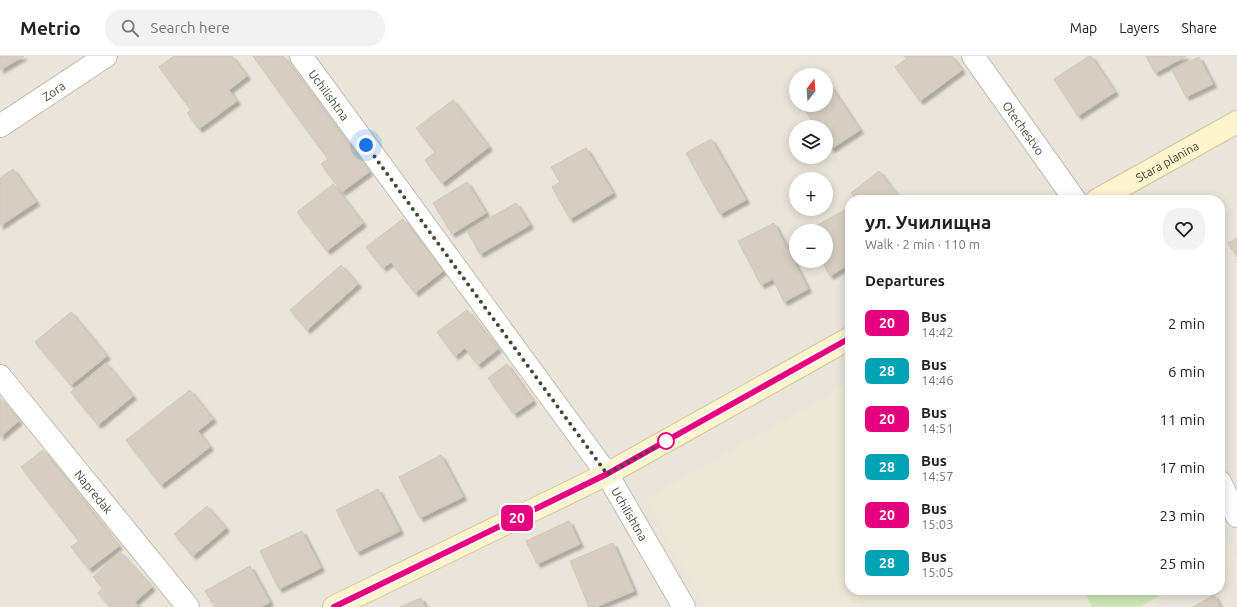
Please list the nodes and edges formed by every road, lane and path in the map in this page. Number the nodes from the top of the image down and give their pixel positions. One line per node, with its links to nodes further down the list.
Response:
1 (106, 56): 5 (street, Zora)
2 (301, 56): 10 (street, Uchilishtna)
3 (973, 56): 6 (street, Otechestvo)
4 (1237, 122): 7 (street, Stara planina)
5 (0, 126)
6 (1071, 195)
7 (1106, 195)
8 (845, 341): 10 (street)
9 (0, 376): 13 (street, Napredak)
10 (607, 474): 14 (street); 15 (street, Uchilishtna)
11 (1225, 492): 12 (street)
12 (1237, 516)
13 (188, 607)
14 (334, 607)
15 (684, 607)

